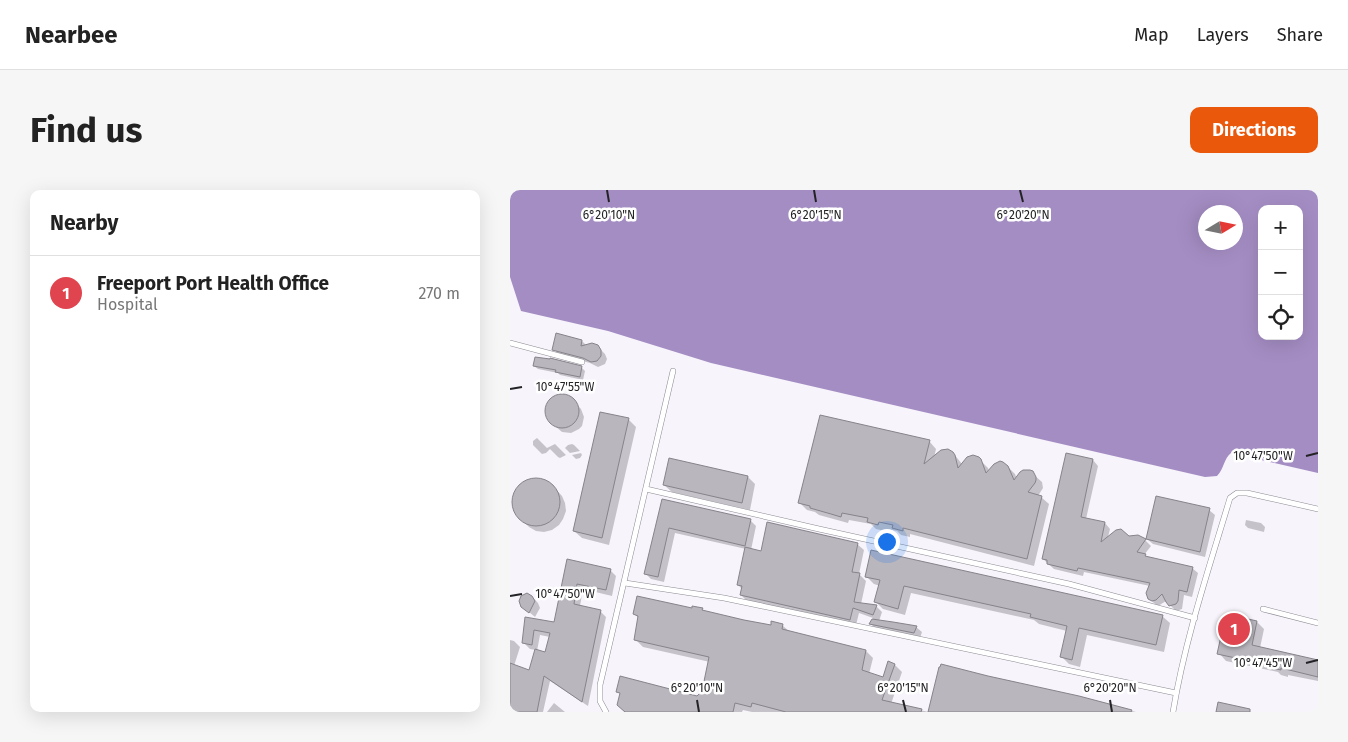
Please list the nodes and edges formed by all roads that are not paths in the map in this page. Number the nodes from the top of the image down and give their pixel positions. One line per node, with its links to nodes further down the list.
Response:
1 (510, 344): 2 (lane)
2 (582, 362)
3 (672, 371): 4 (lane)
4 (646, 489): 6 (lane); 8 (lane)
5 (1318, 509): 8 (lane)
6 (625, 583): 10 (lane); 11 (lane)
7 (1263, 609): 9 (lane)
8 (1194, 618): 10 (lane)
9 (1318, 623)
10 (1176, 693): 12 (lane)
11 (606, 712)
12 (1173, 712)

